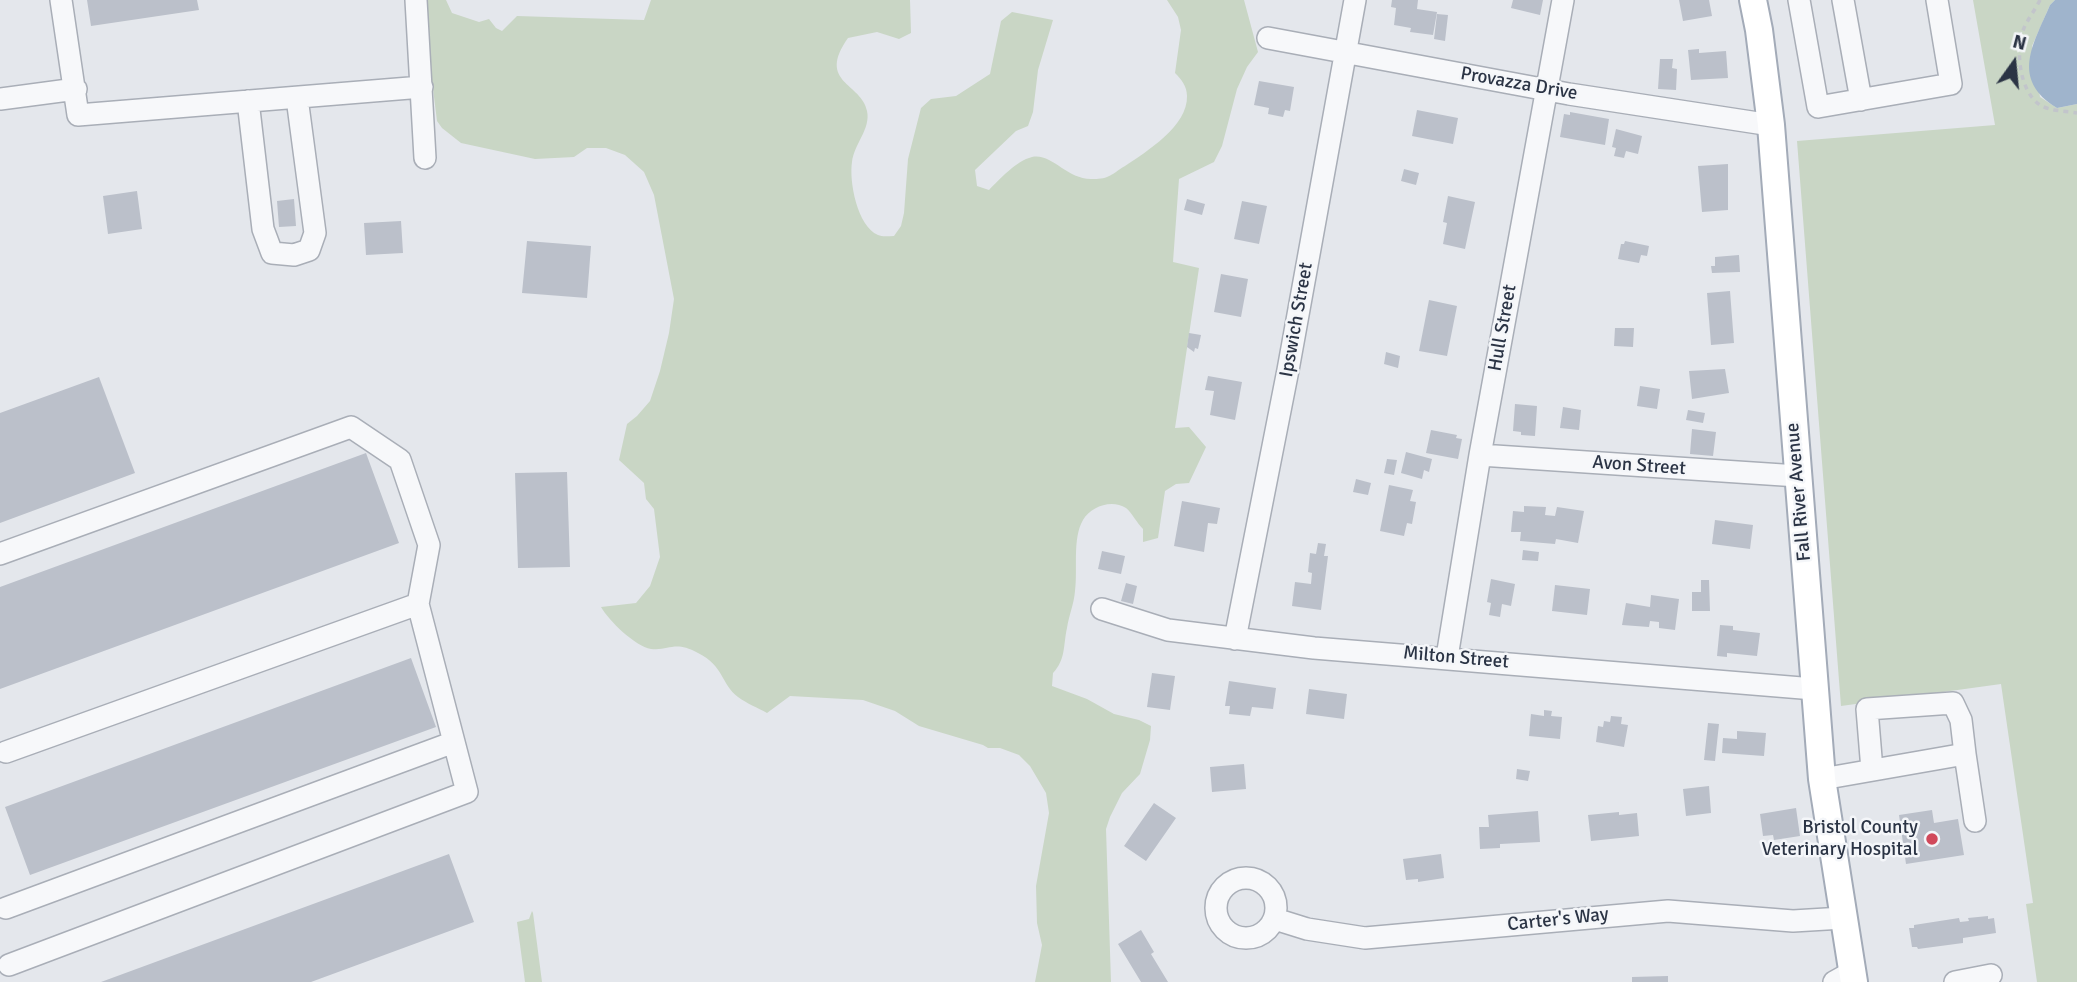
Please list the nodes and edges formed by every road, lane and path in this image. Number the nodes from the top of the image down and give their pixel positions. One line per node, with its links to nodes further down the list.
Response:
1 (61, 0): 14 (street)
2 (416, 0): 12 (street)
3 (1355, 0): 11 (street, Ipswich Street)
4 (1563, 0): 13 (street, Hull Street)
5 (1753, 0): 20 (main road, Fall River Avenue)
6 (1799, 0): 17 (street)
7 (1843, 0): 17 (street)
8 (1937, 0): 17 (street)
9 (2040, 0): 19 (path)
10 (1268, 38): 11 (street, Provazza Drive)
11 (1345, 52): 13 (street, Provazza Drive); 27 (street, Ipswich Street)
12 (422, 88): 15 (street); 21 (street)
13 (1546, 88): 20 (street, Provazza Drive); 22 (street, Hull Street)
14 (76, 89): 16 (street); 18 (street)
15 (296, 97): 18 (street); 18 (street)
16 (0, 99)
17 (1861, 100)
18 (248, 101)
19 (2077, 113)
20 (1771, 125): 23 (main road, Fall River Avenue)
21 (425, 158)
22 (1480, 455): 23 (street, Avon Street); 28 (street, Hull Street)
23 (1797, 476): 29 (main road, Fall River Avenue)
24 (0, 554): 25 (street)
25 (418, 604): 30 (street); 31 (street)
26 (1102, 609): 27 (street, Milton Street)
27 (1235, 639): 28 (street, Milton Street)
28 (1447, 657): 29 (street, Milton Street)
29 (1814, 689): 34 (main road, Fall River Avenue)
30 (454, 742): 36 (street); 39 (street)
31 (2, 753)
32 (1965, 754): 33 (street); 33 (street); 35 (street)
33 (1872, 770): 34 (street)
34 (1822, 779): 37 (main road, Fall River Avenue)
35 (1975, 821)
36 (2, 903)
37 (1843, 918): 38 (street, Carter's Way); 41 (main road, Fall River Avenue)
38 (1275, 919)
39 (7, 971)
40 (1991, 975): 42 (street)
41 (1847, 978)
42 (1955, 982)

